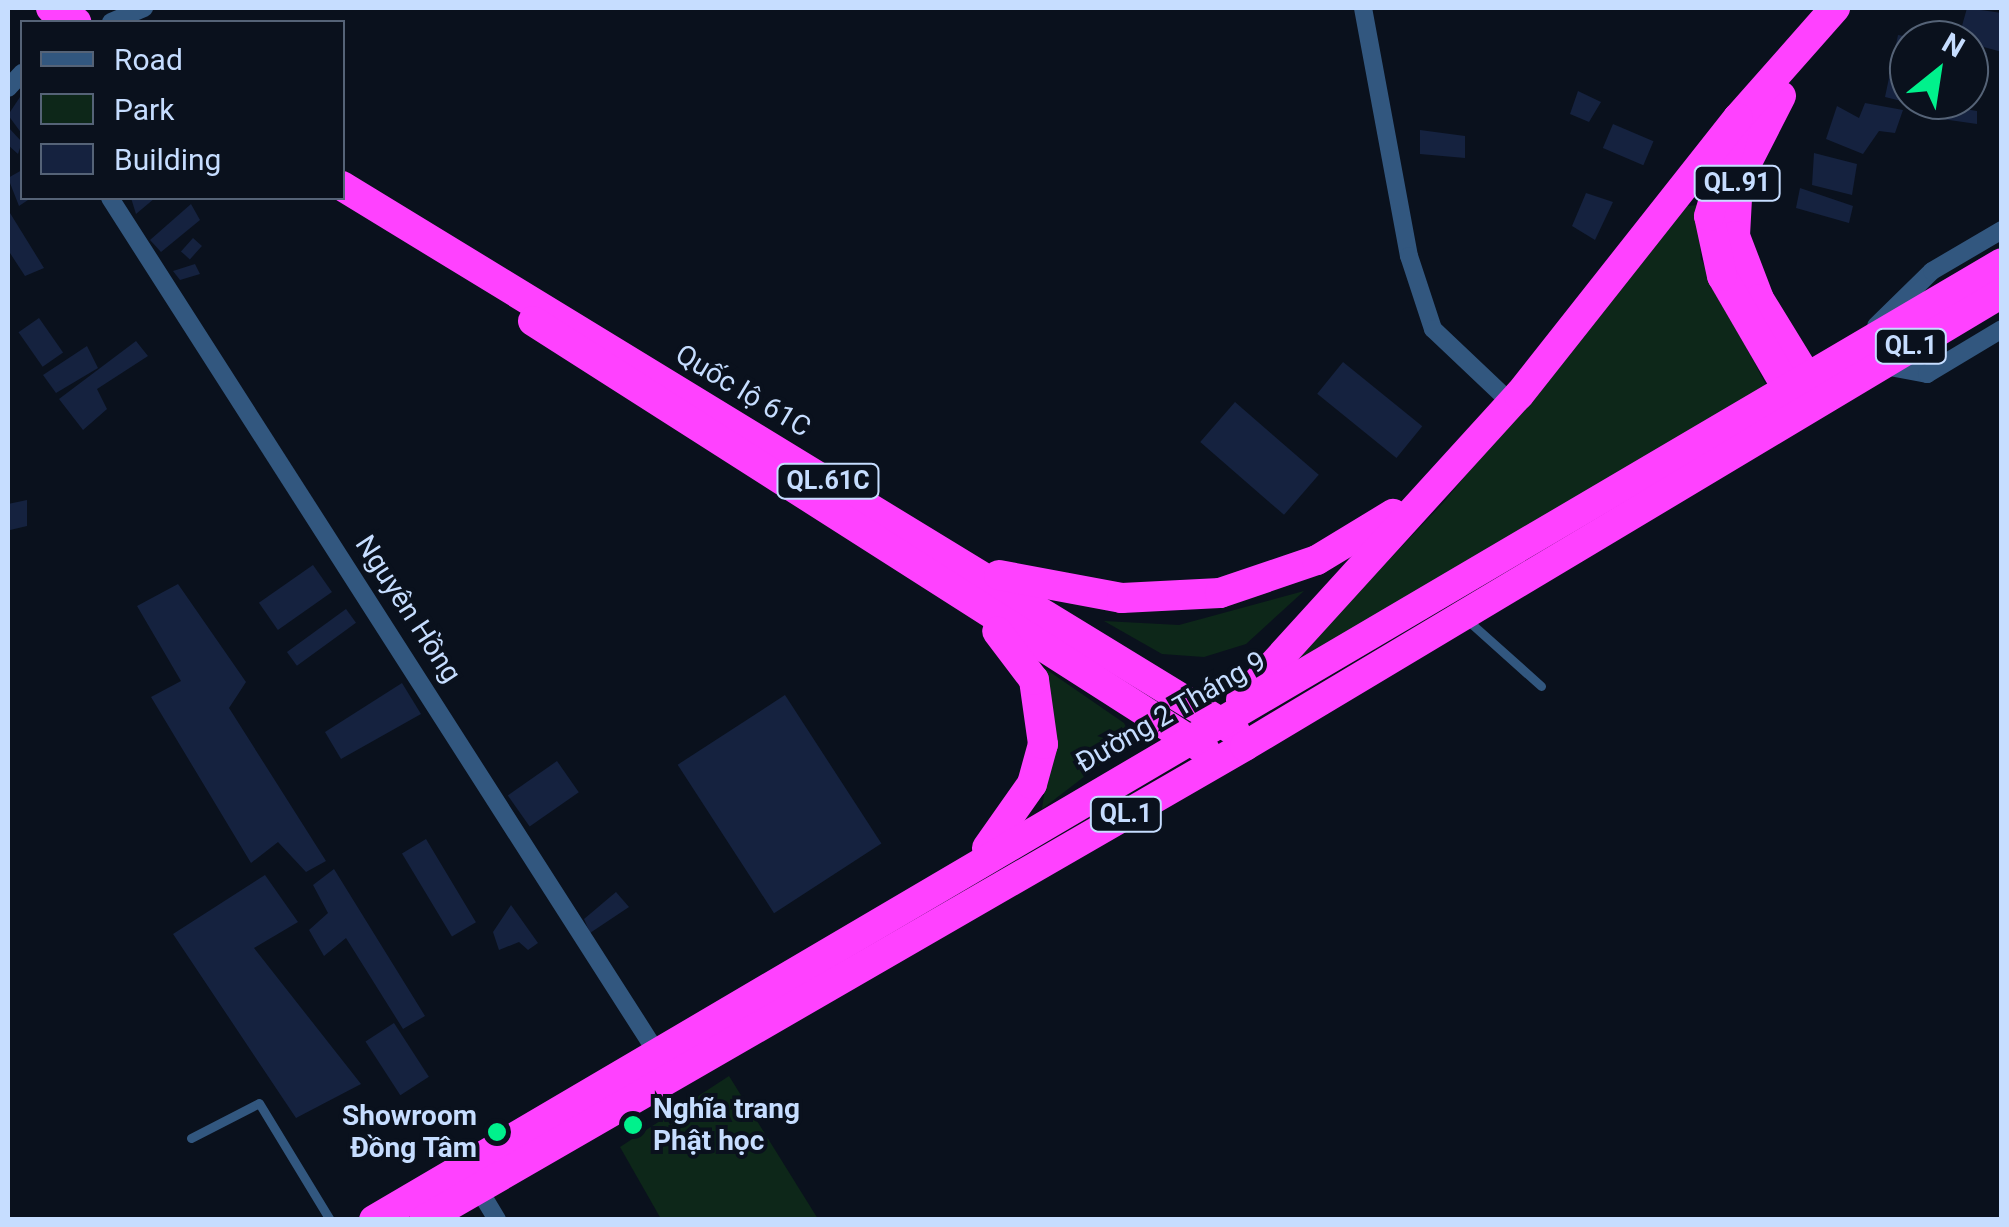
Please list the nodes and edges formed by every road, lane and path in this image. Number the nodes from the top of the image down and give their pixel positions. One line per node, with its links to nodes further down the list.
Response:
1 (144, 8): 5 (street)
2 (1362, 8): 16 (street)
3 (1836, 8): 6 (highway, QL.91)
4 (1857, 8): 15 (highway, QL.91)
5 (116, 20)
6 (1738, 118): 15 (highway, QL.91); 16 (highway)
7 (345, 188): 10 (highway, Quốc lộ 61C / QL.61C)
8 (111, 200): 27 (street, Nguyên Hồng)
9 (2002, 230): 14 (street)
10 (432, 242): 18 (highway, Quốc lộ 61C / QL.61C); 19 (highway, Quốc lộ 61C / QL.61C)
11 (2002, 263): 14 (highway, Đường 2 Tháng 9 / QL.1)
12 (2002, 293): 14 (highway, Đường 2 Tháng 9 / QL.1)
13 (2002, 329): 14 (street)
14 (1869, 354): 15 (highway, Đường 2 Tháng 9 / QL.1)
15 (1805, 396): 20 (highway, Đường 2 Tháng 9 / QL.1); 22 (highway, Đường 2 Tháng 9 / QL.1)
16 (1511, 403): 17 (highway)
17 (1430, 492): 18 (highway); 22 (highway)
18 (975, 570): 22 (highway, Quốc lộ 61C / QL.61C)
19 (956, 596): 23 (highway, Quốc lộ 61C / QL.61C); 26 (highway)
20 (1464, 616): 21 (lane); 24 (highway, Đường 2 Tháng 9 / QL.1)
21 (1541, 686)
22 (1226, 718): 23 (highway, Đường 2 Tháng 9 / QL.1); 24 (highway)
23 (1195, 736): 25 (highway); 26 (highway, Đường 2 Tháng 9 / QL.1)
24 (1245, 746): 25 (highway, Đường 2 Tháng 9 / QL.1)
25 (1214, 763): 29 (highway, Đường 2 Tháng 9 / QL.1)
26 (968, 866): 27 (highway, Đường 2 Tháng 9 / QL.1)
27 (658, 1052): 31 (highway, Đường 2 Tháng 9 / QL.1)
28 (191, 1138): 30 (lane)
29 (478, 1188): 32 (highway, Đường 2 Tháng 9 / QL.1); 33 (street)
30 (330, 1220)
31 (374, 1220)
32 (424, 1220)
33 (497, 1220)

